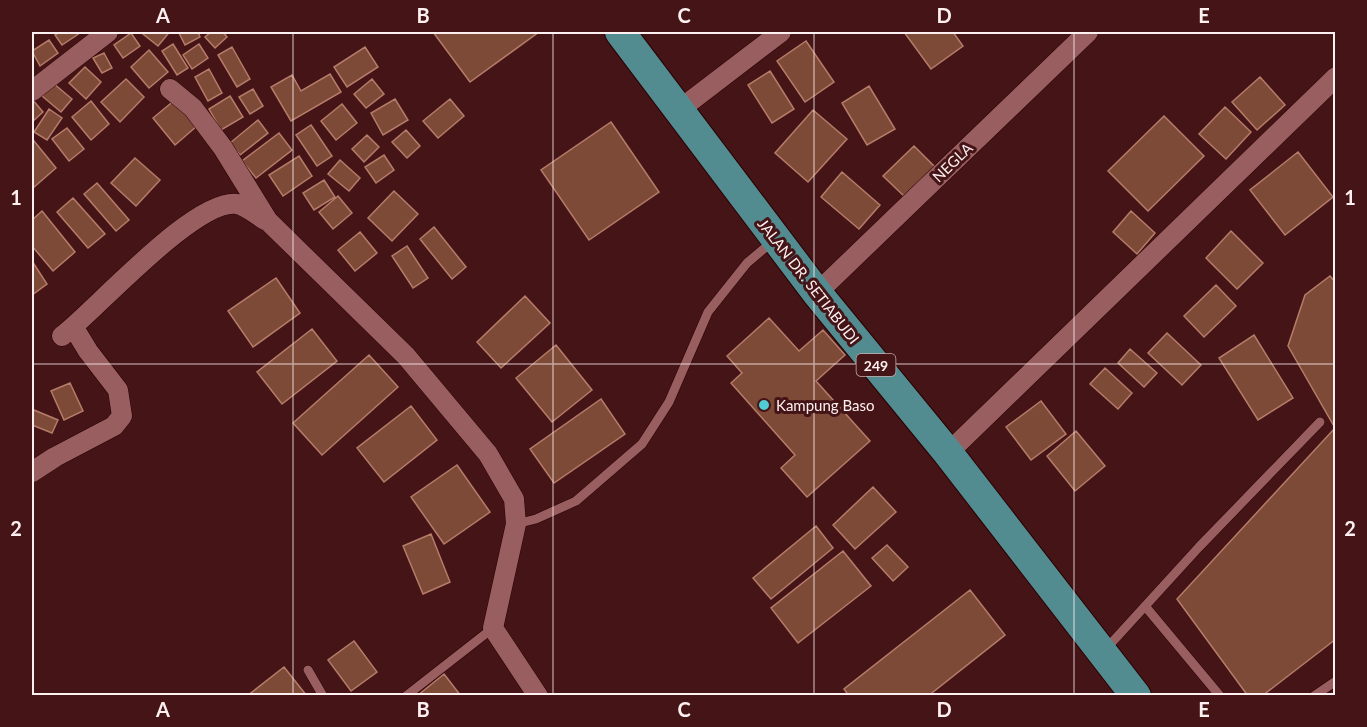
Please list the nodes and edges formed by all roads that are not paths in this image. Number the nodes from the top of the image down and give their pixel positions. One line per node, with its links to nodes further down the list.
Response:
1 (108, 32): 7 (street)
2 (620, 32): 8 (main road, JALAN DR. SETIABUDI / 249)
3 (781, 32): 8 (street)
4 (1088, 32): 11 (street, NEGLA)
5 (1335, 77): 13 (street)
6 (170, 89): 9 (street)
7 (32, 91)
8 (679, 110): 10 (main road, JALAN DR. SETIABUDI / 249)
9 (268, 221): 14 (street); 15 (street)
10 (776, 239): 11 (main road, JALAN DR. SETIABUDI / 249); 15 (lane)
11 (817, 293): 13 (main road, JALAN DR. SETIABUDI / 249)
12 (1320, 422): 16 (lane)
13 (948, 453): 18 (main road, JALAN DR. SETIABUDI / 249)
14 (32, 472)
15 (516, 524): 17 (street)
16 (1145, 606): 18 (lane); 25 (lane)
17 (494, 628): 22 (lane); 23 (street)
18 (1102, 654): 24 (main road, JALAN DR. SETIABUDI / 249)
19 (308, 670): 21 (lane)
20 (1335, 681): 26 (lane)
21 (323, 696)
22 (406, 696)
23 (538, 696)
24 (1136, 696)
25 (1220, 696)
26 (1314, 696)

